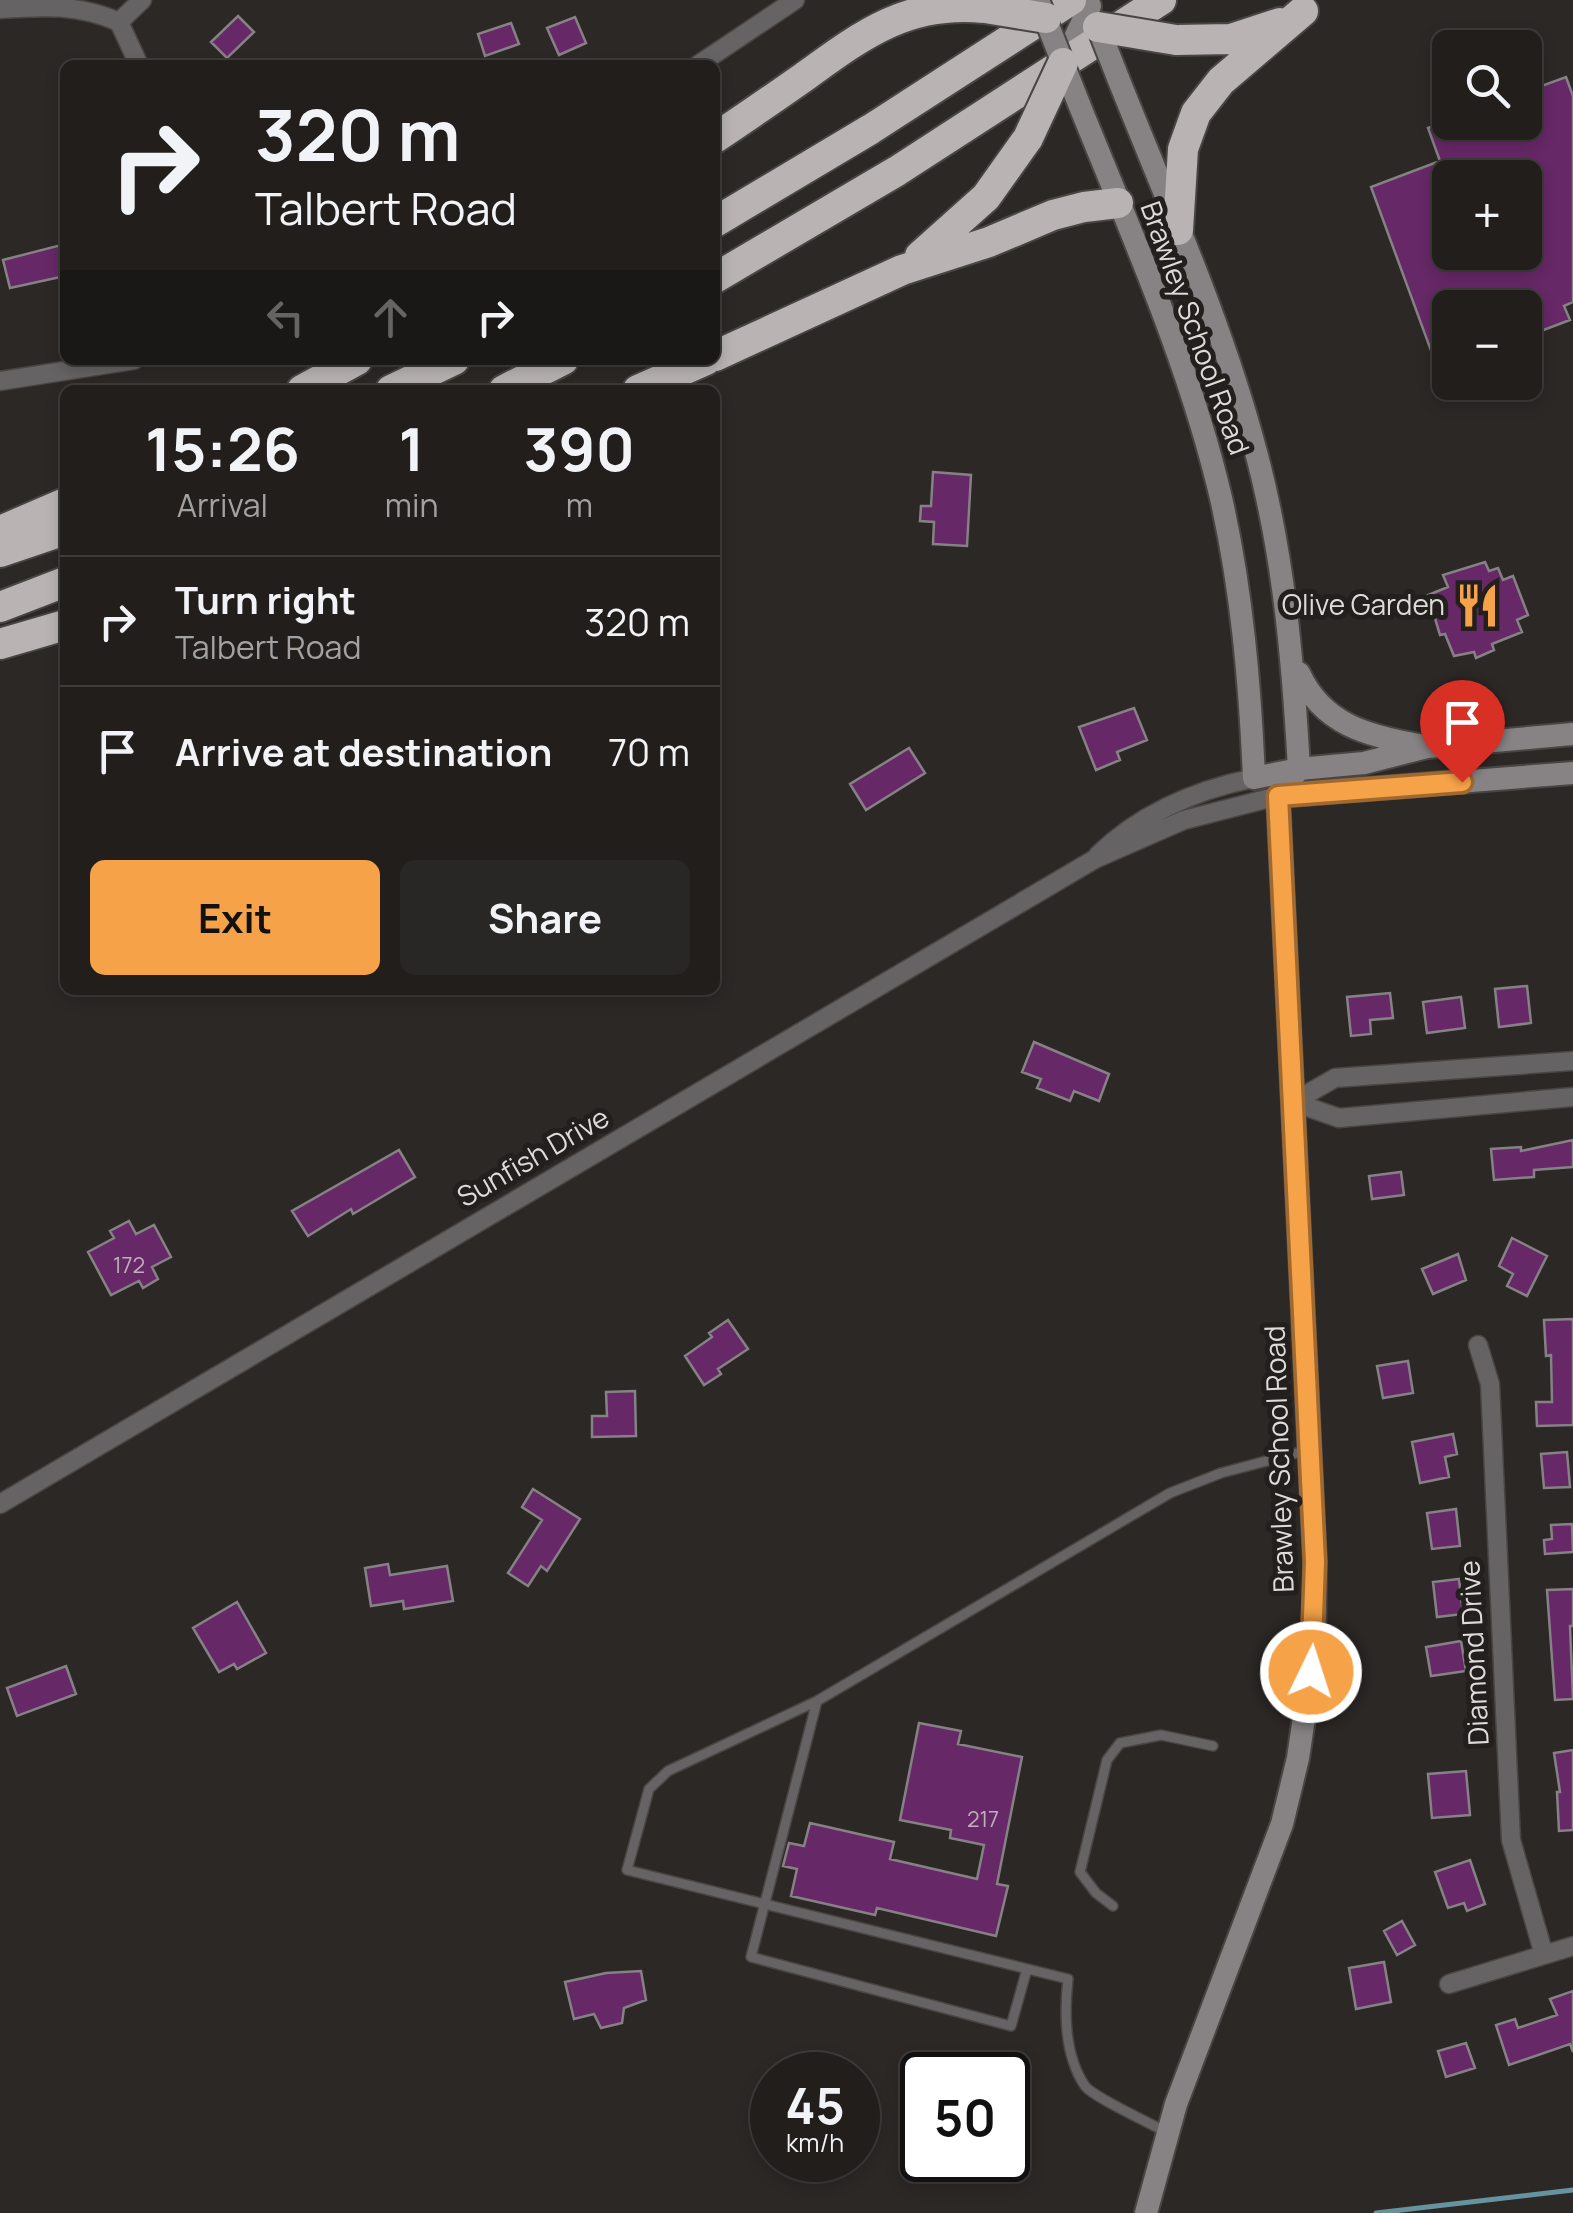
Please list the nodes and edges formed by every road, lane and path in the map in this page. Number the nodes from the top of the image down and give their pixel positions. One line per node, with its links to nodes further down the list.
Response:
1 (142, 0): 10 (street)
2 (795, 0): 13 (street)
3 (899, 0): 11 (highway)
4 (1161, 0): 20 (highway)
5 (73, 4): 7 (street); 10 (street)
6 (1311, 6): 9 (highway, bridge); 18 (highway)
7 (0, 9)
8 (1042, 9): 9 (main road); 11 (highway, bridge); 14 (main road, Brawley School Road, bridge)
9 (1087, 10): 14 (main road); 17 (highway); 18 (main road, Brawley School Road, bridge)
10 (119, 22): 12 (street)
11 (849, 44): 15 (highway)
12 (137, 60)
13 (705, 60)
14 (1063, 63): 16 (main road, Brawley School Road, bridge); 19 (highway, bridge)
15 (720, 134)
16 (1118, 203): 19 (highway); 45 (main road, Brawley School Road)
17 (720, 219)
18 (1178, 230): 40 (main road, Brawley School Road)
19 (902, 270): 21 (highway)
20 (720, 275)
21 (720, 354)
22 (104, 365): 27 (street)
23 (348, 365): 28 (highway)
24 (444, 365): 29 (highway)
25 (553, 365): 30 (highway)
26 (695, 365): 31 (highway)
27 (0, 382)
28 (311, 385)
29 (402, 385)
30 (514, 385)
31 (649, 385)
32 (60, 505): 33 (highway)
33 (0, 530)
34 (60, 532): 35 (highway)
35 (0, 552)
36 (60, 584): 37 (highway)
37 (0, 607)
38 (60, 626): 39 (highway)
39 (0, 644)
40 (1293, 660): 42 (main road); 43 (main road, Brawley School Road)
41 (1573, 734): 42 (main road)
42 (1427, 746): 43 (main road, Sunfish Drive)
43 (1300, 770): 45 (main road, Sunfish Drive); 46 (main road)
44 (1573, 773): 46 (main road)
45 (1254, 778): 46 (main road); 47 (street, Sunfish Drive)
46 (1278, 796): 47 (street, Sunfish Drive); 50 (main road, Brawley School Road)
47 (1094, 859): 53 (street, Sunfish Drive)
48 (1573, 1060): 50 (street)
49 (1573, 1097): 50 (street)
50 (1294, 1102): 52 (main road, Brawley School Road)
51 (1478, 1345): 59 (street, Diamond Drive)
52 (1311, 1450): 54 (lane); 62 (main road, Brawley School Road)
53 (0, 1504)
54 (817, 1700): 56 (lane); 56 (lane)
55 (1213, 1746): 57 (lane)
56 (764, 1904): 60 (lane); 60 (lane)
57 (1113, 1906)
58 (1573, 1946): 59 (street)
59 (1544, 1955): 61 (street)
60 (1027, 1968): 62 (lane)
61 (1449, 1984)
62 (1168, 2133): 63 (main road, Brawley School Road)
63 (1146, 2213)

